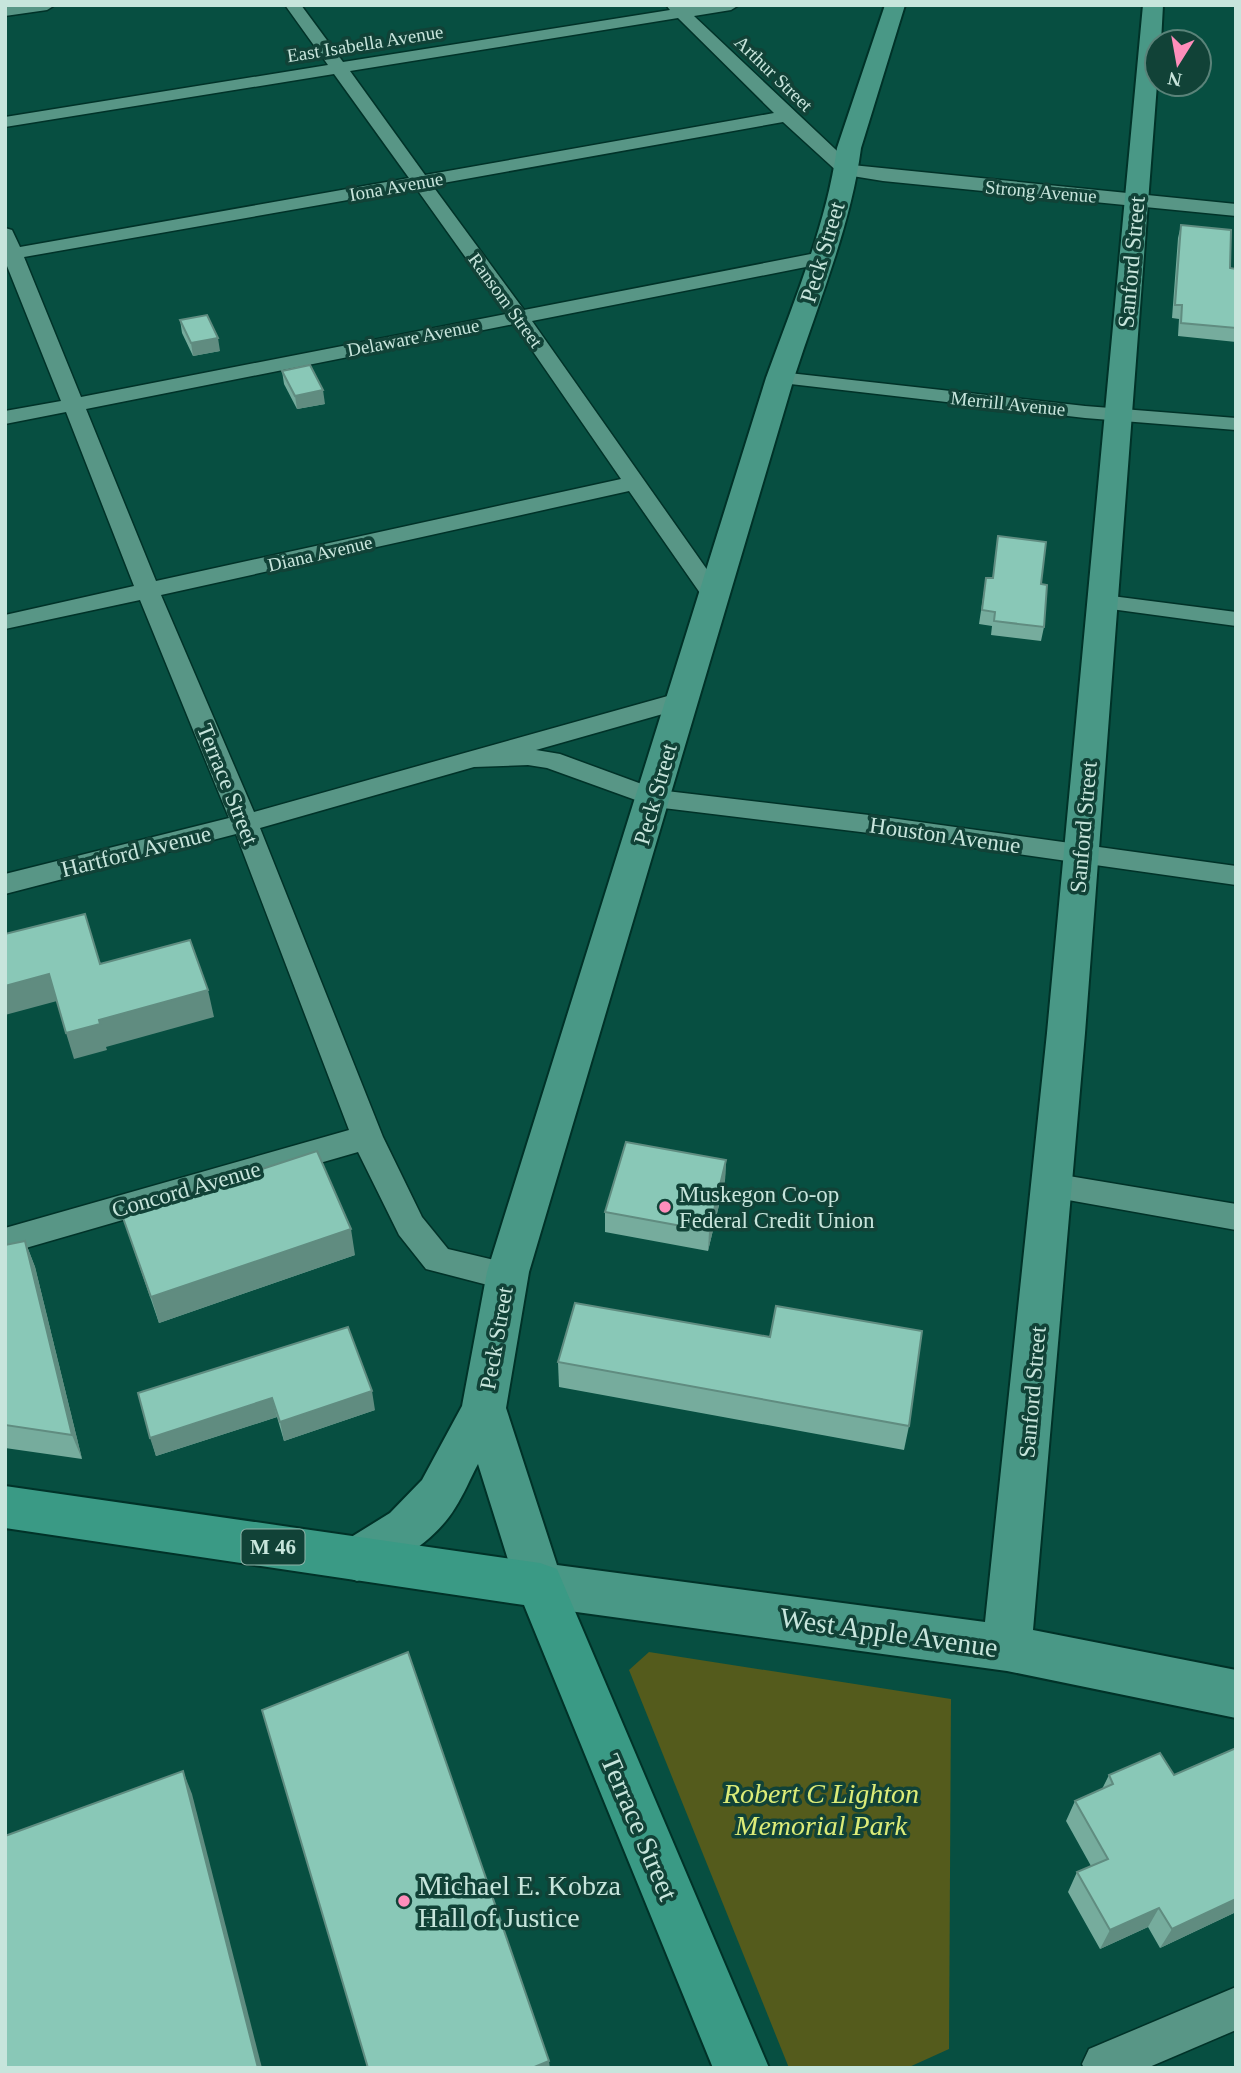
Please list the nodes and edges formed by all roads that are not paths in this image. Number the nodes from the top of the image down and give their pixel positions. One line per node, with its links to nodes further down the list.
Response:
1 (47, 5): 7 (street)
2 (293, 5): 8 (street, Ransom Street)
3 (731, 5): 6 (street, East Isabella Avenue)
4 (895, 5): 11 (street, Peck Street)
5 (1153, 5): 13 (street, Sanford Street)
6 (678, 9): 8 (street, East Isabella Avenue); 9 (street, Arthur Street)
7 (5, 11)
8 (338, 69): 10 (street, East Isabella Avenue); 12 (street, Ransom Street)
9 (787, 116): 11 (street, Arthur Street); 12 (street, Iona Avenue)
10 (5, 122)
11 (846, 170): 13 (street, Strong Avenue); 16 (street, Peck Street)
12 (420, 182): 15 (street, Iona Avenue); 17 (street, Ransom Street)
13 (1136, 200): 14 (street, Strong Avenue); 20 (street, Sanford Street)
14 (1236, 210)
15 (8, 248): 19 (street, Terrace Street)
16 (821, 258): 17 (street, Delaware Avenue); 18 (street, Peck Street)
17 (518, 316): 19 (street, Delaware Avenue); 23 (street, Ransom Street)
18 (780, 378): 20 (street, Merrill Avenue); 25 (street, Peck Street)
19 (74, 405): 21 (street, Delaware Avenue); 24 (street, Terrace Street)
20 (1119, 413): 22 (street, Merrill Avenue); 26 (street, Sanford Street)
21 (5, 418)
22 (1236, 424)
23 (635, 483): 24 (street, Diana Avenue); 25 (street, Ransom Street)
24 (148, 591): 28 (street, Diana Avenue); 32 (street, Terrace Street)
25 (715, 598): 29 (street, Peck Street)
26 (1104, 603): 27 (street); 33 (street, Sanford Street)
27 (1236, 619)
28 (5, 622)
29 (682, 700): 30 (street, Hartford Avenue); 31 (street, Peck Street)
30 (468, 759): 31 (street, Hartford Avenue); 32 (street, Hartford Avenue)
31 (655, 798): 33 (street, Houston Avenue); 40 (street, Peck Street)
32 (245, 823): 35 (street, Hartford Avenue); 36 (street, Terrace Street)
33 (1080, 855): 34 (street, Houston Avenue); 37 (street, Sanford Street)
34 (1236, 876)
35 (5, 884)
36 (367, 1137): 39 (street, Concord Avenue); 40 (street, Terrace Street)
37 (1051, 1186): 38 (street); 45 (street, Sanford Street)
38 (1236, 1217)
39 (5, 1241)
40 (507, 1276): 41 (street, Peck Street)
41 (484, 1408): 43 (street); 44 (street, Peck Street)
42 (5, 1507): 43 (main road, M 46)
43 (357, 1559): 44 (main road, M 46)
44 (540, 1585): 45 (street, West Apple Avenue / M 46); 49 (main road, Terrace Street)
45 (1007, 1648): 46 (street, West Apple Avenue / M 46)
46 (1236, 1694)
47 (1236, 2008): 48 (street)
48 (1104, 2064)
49 (741, 2068)

